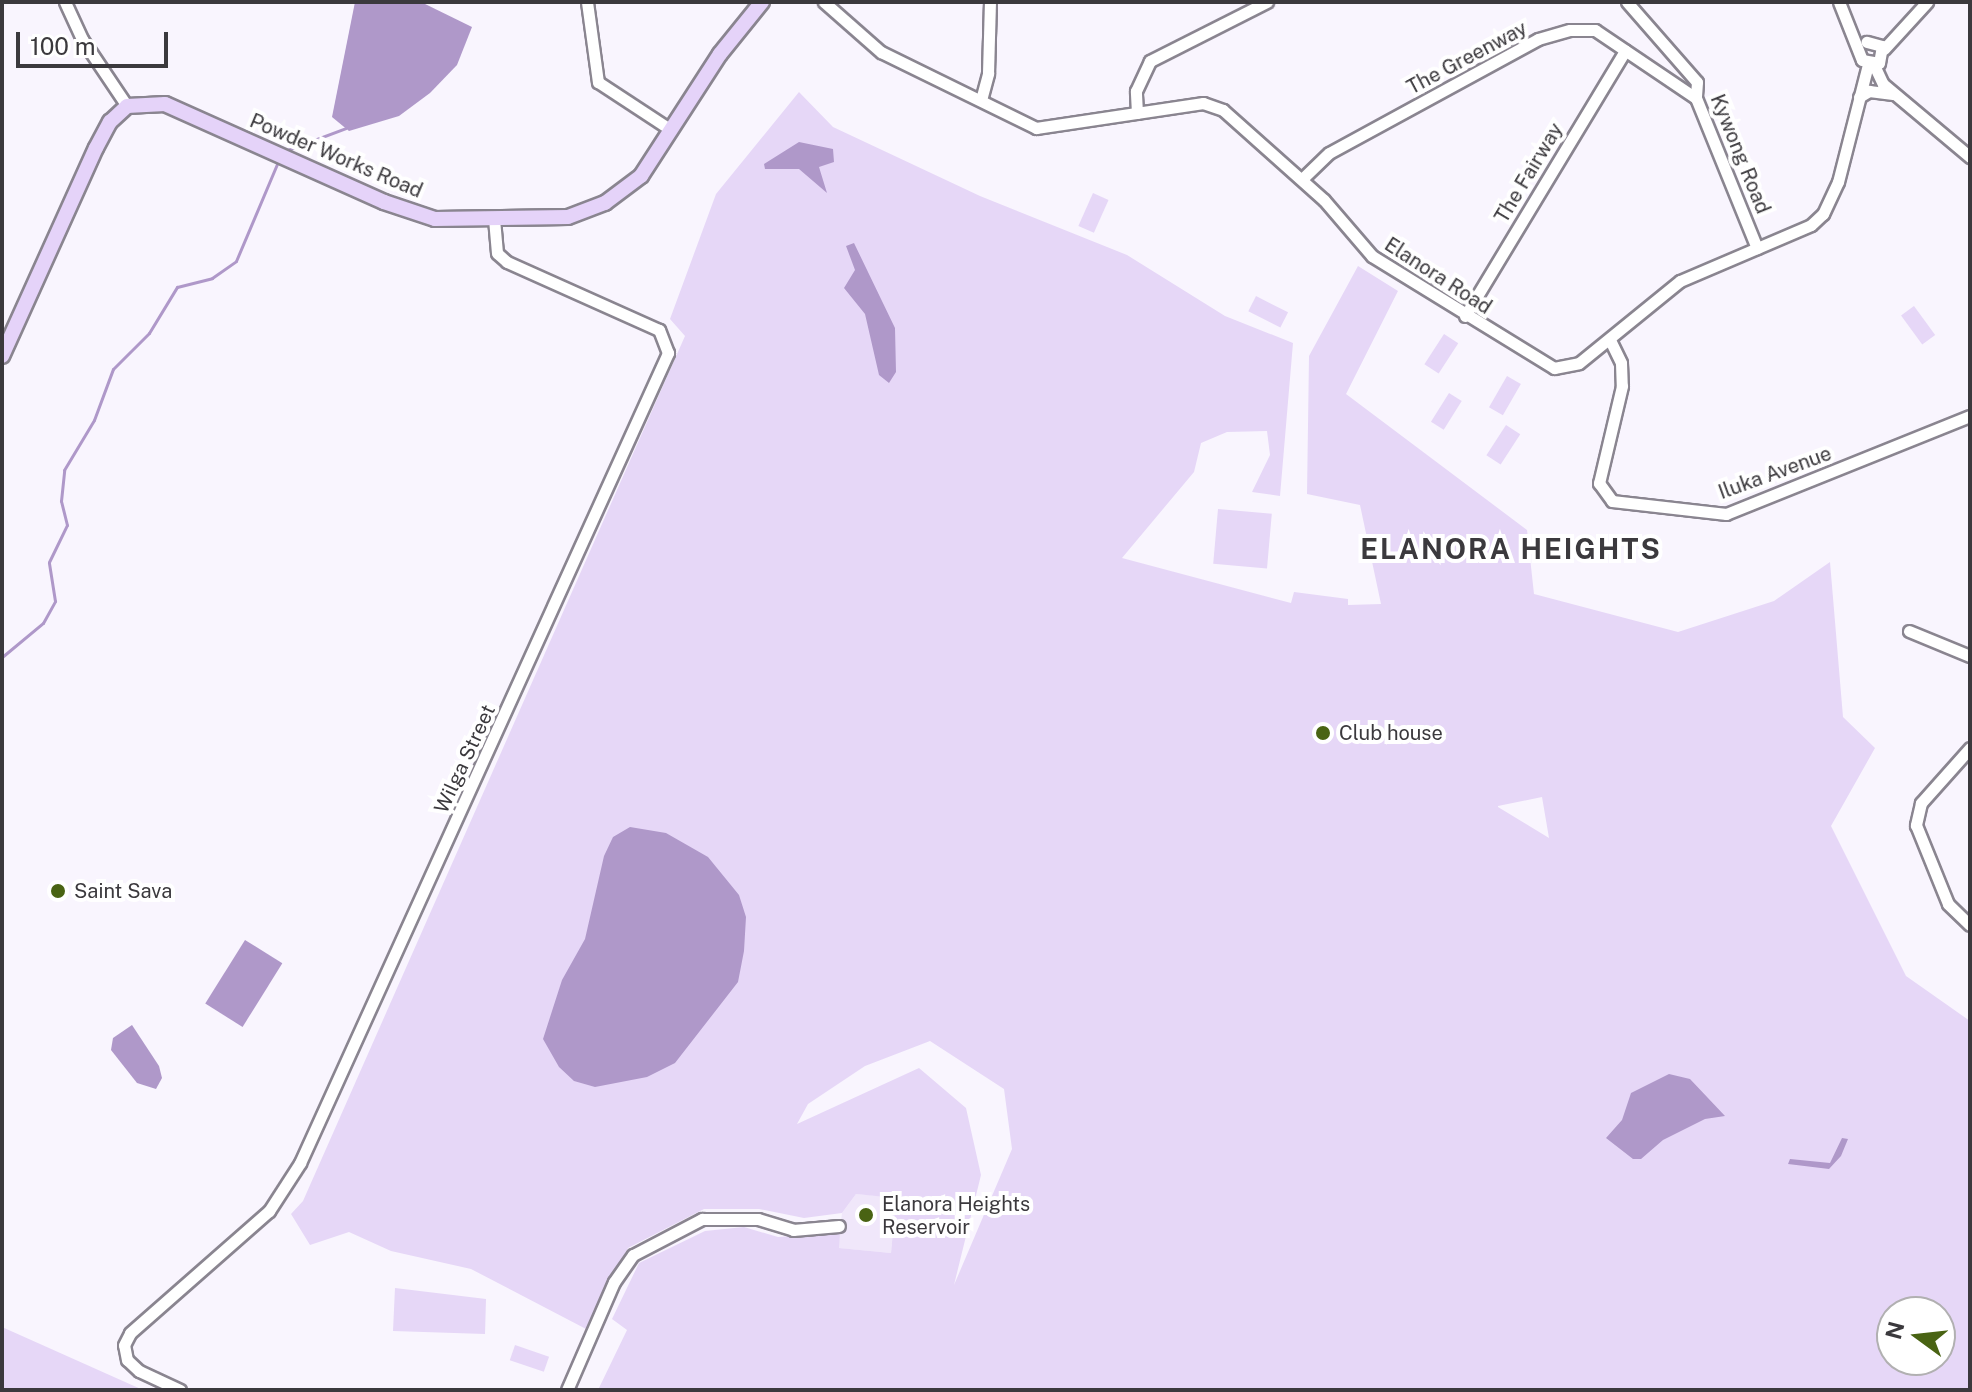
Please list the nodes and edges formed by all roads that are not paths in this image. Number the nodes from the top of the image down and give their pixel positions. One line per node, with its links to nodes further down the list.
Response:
1 (65, 2): 19 (street)
2 (587, 2): 21 (street)
3 (762, 2): 21 (main road, Powder Works Road)
4 (824, 2): 18 (street, Elanora Road)
5 (990, 2): 18 (street)
6 (1267, 2): 20 (street)
7 (1627, 2): 17 (street, Kywong Road)
8 (1839, 2): 10 (street)
9 (1927, 2): 11 (street)
10 (1849, 22): 11 (street); 13 (street)
11 (1876, 44): 13 (street); 14 (street, Elanora Road)
12 (1625, 51): 17 (street, The Greenway); 23 (street, The Greenway); 26 (street, The Fairway)
13 (1860, 53): 14 (street)
14 (1871, 64): 15 (street); 16 (street, Elanora Road)
15 (1895, 94): 16 (street); 22 (street)
16 (1859, 97): 25 (street, Elanora Road)
17 (1696, 98): 25 (street, Kywong Road)
18 (981, 100): 20 (street, Elanora Road)
19 (127, 106): 24 (main road, Powder Works Road); 28 (main road)
20 (1137, 113): 23 (street, Elanora Road)
21 (671, 130): 24 (main road, Powder Works Road)
22 (1970, 157)
23 (1302, 179): 26 (street, Elanora Road)
24 (494, 221): 35 (street, Wilga Street)
25 (1757, 248): 27 (street, Elanora Road)
26 (1465, 316): 27 (street, Elanora Road)
27 (1610, 340): 29 (street, Iluka Avenue)
28 (2, 356)
29 (1970, 416)
30 (1909, 631): 31 (street)
31 (1970, 656)
32 (1970, 748): 33 (street)
33 (1970, 925)
34 (839, 1226): 36 (street)
35 (180, 1390)
36 (567, 1390)

